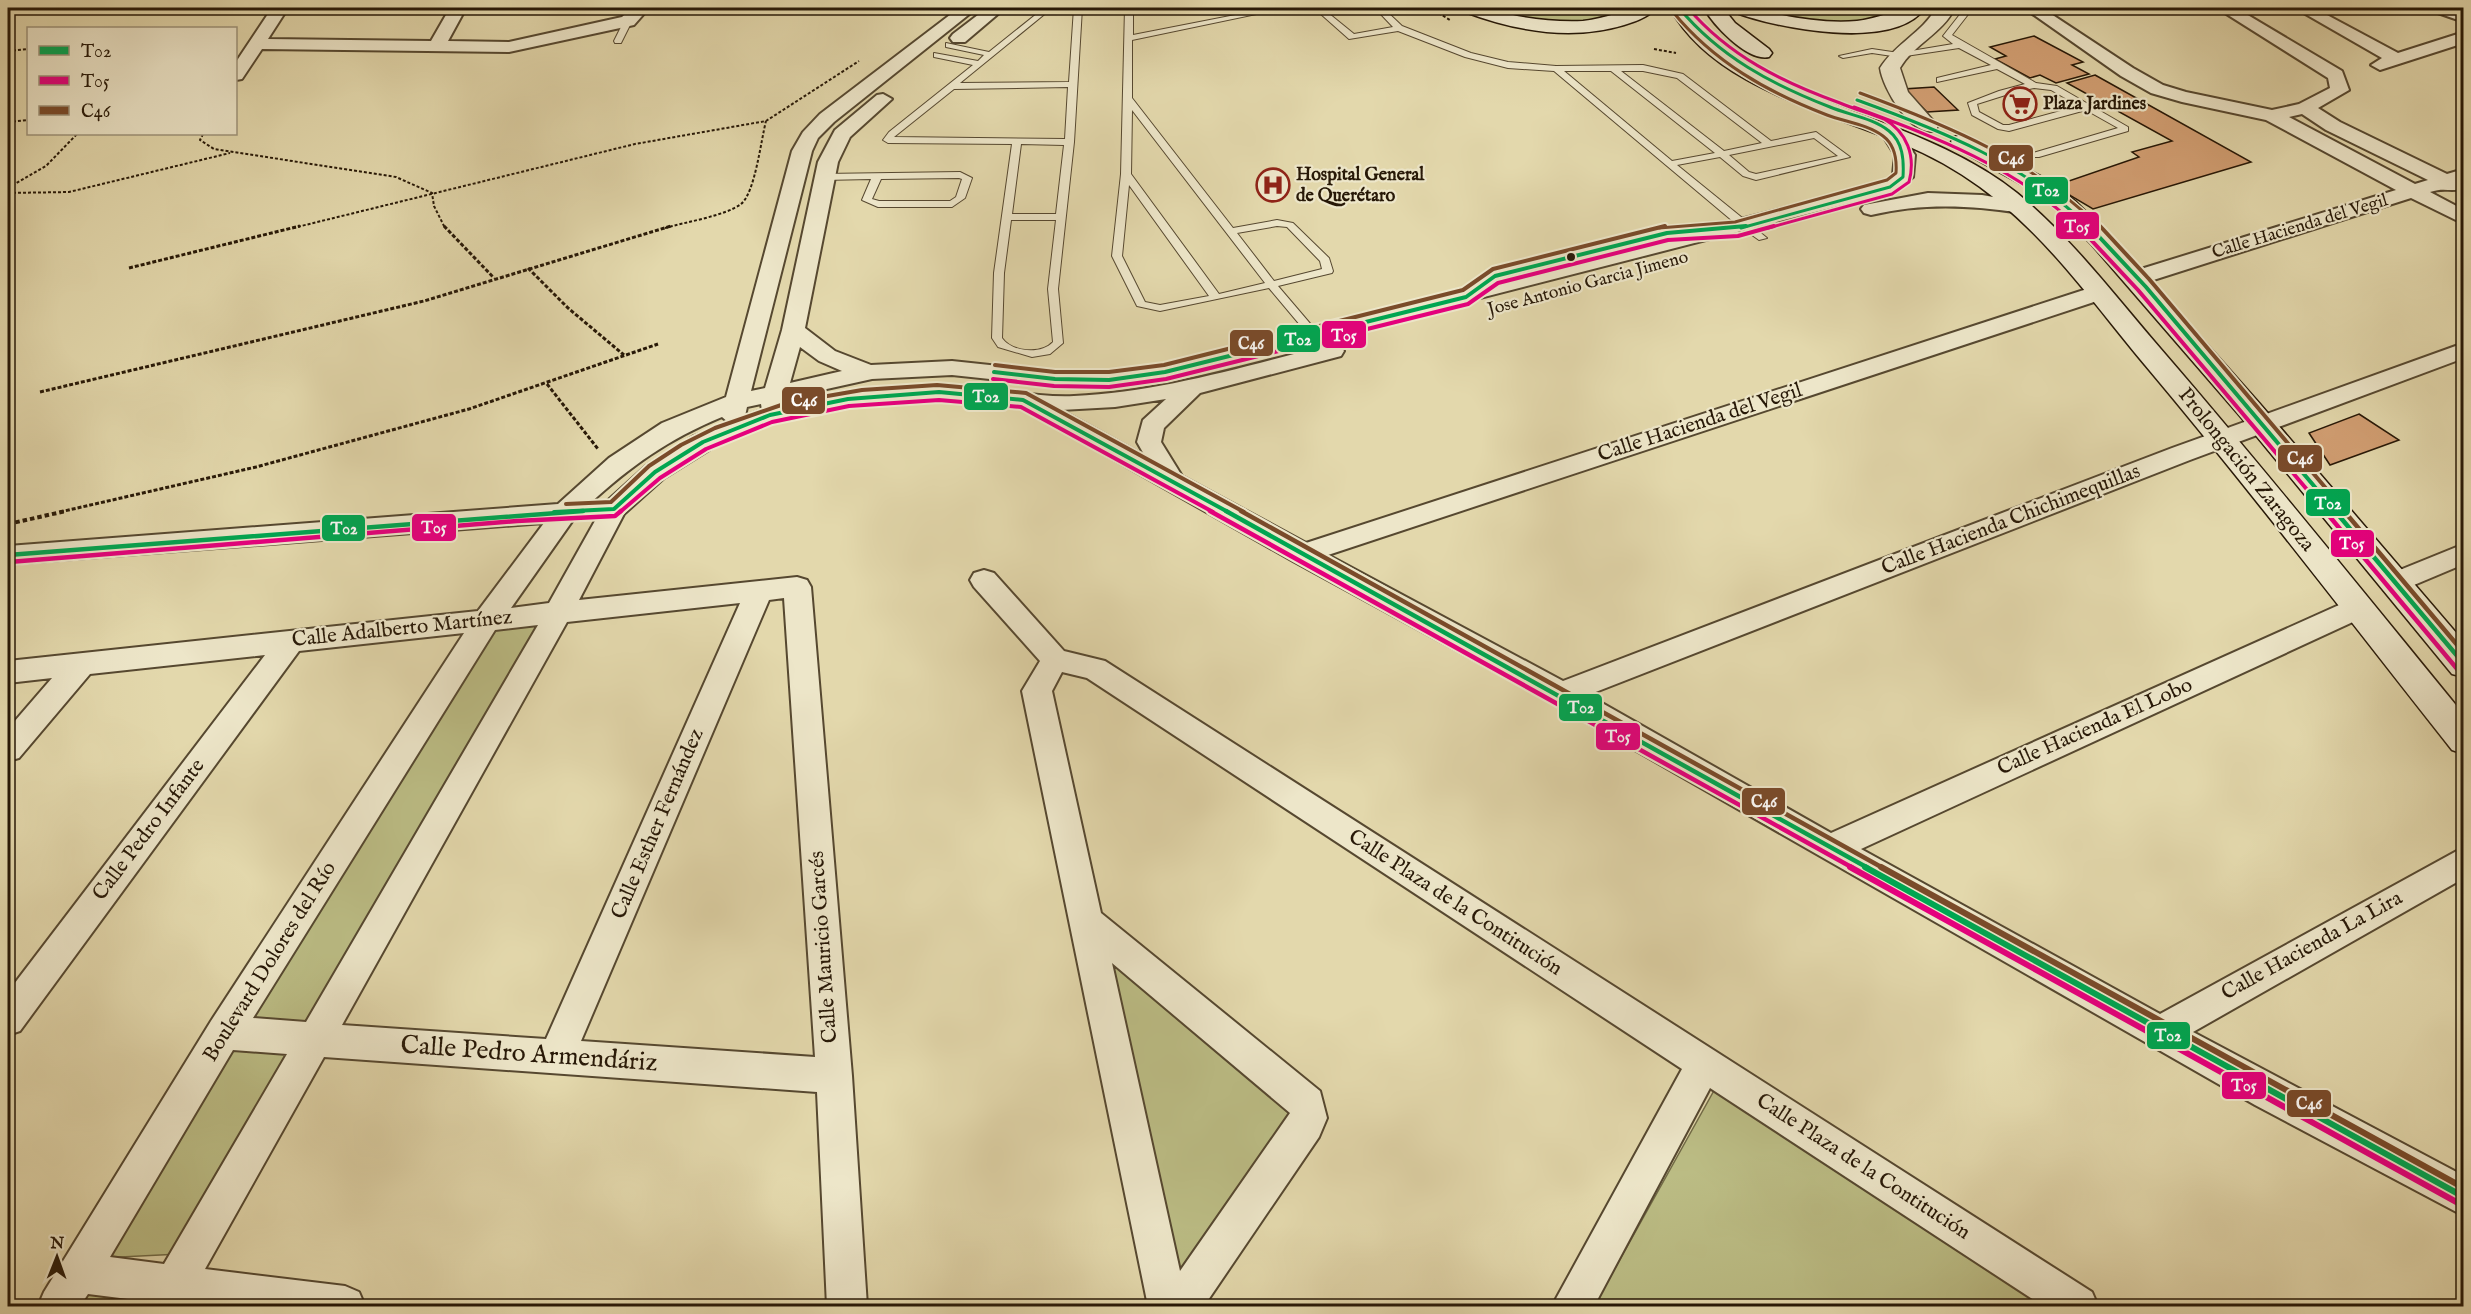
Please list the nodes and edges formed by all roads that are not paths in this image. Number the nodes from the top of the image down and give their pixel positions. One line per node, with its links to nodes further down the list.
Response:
1 (280, 8): 30 (street)
2 (458, 8): 32 (street)
3 (641, 8): 25 (street)
4 (969, 8): 83 (street)
5 (996, 8): 33 (street)
6 (1048, 8): 34 (lane)
7 (1078, 8): 45 (lane)
8 (1129, 8): 28 (lane)
9 (1281, 8): 28 (lane)
10 (1318, 8): 26 (lane)
11 (1379, 8): 26 (lane)
12 (1472, 8): 13 (main road)
13 (1646, 8)
14 (1679, 8): 53 (main road, Prolongación Zaragoza)
15 (1713, 8): 52 (main road, Prolongación Zaragoza)
16 (1741, 8): 17 (main road)
17 (1915, 8)
18 (1945, 8): 35 (main road)
19 (1969, 8): 31 (lane)
20 (2032, 8): 51 (street)
21 (2225, 8): 50 (street)
22 (2303, 8): 37 (street)
23 (2441, 8): 24 (street)
24 (2463, 17)
25 (628, 21): 29 (lane); 32 (street)
26 (1399, 28): 41 (lane)
27 (2463, 37): 37 (street)
28 (1128, 38): 48 (lane)
29 (618, 41)
30 (256, 44): 32 (street); 43 (street)
31 (1960, 45): 35 (lane); 39 (lane)
32 (436, 48)
33 (943, 50): 34 (lane); 38 (lane); 61 (street)
34 (989, 54): 38 (lane)
35 (1899, 55): 36 (lane); 52 (main road)
36 (1843, 56)
37 (2396, 59): 40 (street)
38 (977, 63): 47 (lane)
39 (1998, 66): 44 (lane); 46 (lane)
40 (2378, 66)
41 (1556, 69): 42 (lane); 59 (lane)
42 (1614, 69): 56 (lane); 57 (lane)
43 (237, 73)
44 (1940, 80)
45 (1073, 84): 47 (lane); 55 (lane)
46 (2033, 85): 49 (lane); 49 (lane)
47 (950, 86): 54 (lane)
48 (1127, 98): 60 (lane); 70 (lane)
49 (2087, 107): 58 (lane)
50 (2305, 108): 51 (street); 63 (street)
51 (2272, 116): 64 (street)
52 (1927, 126): 72 (main road, Prolongación Zaragoza)
53 (1889, 131): 65 (street, Jose Antonio Garcia Jimeno); 66 (main road, Prolongación Zaragoza)
54 (1017, 141): 55 (lane); 67 (lane)
55 (1068, 142): 68 (lane)
56 (1769, 144): 57 (lane); 57 (lane)
57 (1722, 154): 59 (lane)
58 (2036, 155)
59 (1670, 164): 71 (lane)
60 (1126, 174): 75 (lane); 75 (lane)
61 (823, 177): 62 (lane); 76 (street)
62 (877, 177): 62 (lane)
63 (2458, 182): 64 (street, Calle Hacienda del Vegil)
64 (2412, 192): 69 (street); 72 (street, Calle Hacienda del Vegil)
65 (1856, 204): 66 (street, Jose Antonio Garcia Jimeno); 71 (street, Jose Antonio Garcia Jimeno)
66 (2021, 207): 74 (main road, Prolongación Zaragoza)
67 (1006, 217): 68 (lane); 68 (lane)
68 (1059, 218)
69 (2463, 218)
70 (1232, 231): 73 (lane); 73 (lane)
71 (1747, 231): 77 (street, Jose Antonio Garcia Jimeno); 80 (street, Jose Antonio Garcia Jimeno)
72 (2136, 278): 85 (main road, Prolongación Zaragoza)
73 (1273, 286): 75 (lane); 77 (lane)
74 (2098, 293): 87 (main road, Prolongación Zaragoza); 92 (street, Calle Hacienda del Vegil)
75 (1216, 298)
76 (793, 330): 79 (street); 81 (street)
77 (1315, 336): 79 (street, Jose Antonio Garcia Jimeno)
78 (2463, 350): 85 (street, Calle Hacienda Chichimequillas)
79 (872, 372): 81 (street, Boulevard Dolores del Río)
80 (1193, 387): 82 (street, Jose Antonio Garcia Jimeno); 88 (street)
81 (776, 391): 83 (street, Boulevard Dolores del Río); 84 (street)
82 (1023, 400): 84 (street, Jose Antonio Garcia Jimeno); 88 (street)
83 (736, 402): 86 (street); 90 (street, Boulevard Dolores del Río)
84 (770, 415): 86 (street, Jose Antonio Garcia Jimeno)
85 (2262, 426): 87 (street, Calle Hacienda Chichimequillas); 95 (main road, Prolongación Zaragoza)
86 (730, 431): 89 (street, Jose Antonio Garcia Jimeno)
87 (2222, 438): 98 (main road, Prolongación Zaragoza); 106 (street, Calle Hacienda Chichimequillas)
88 (1171, 479): 92 (street)
89 (614, 509): 90 (street); 99 (street)
90 (566, 511): 93 (street); 100 (street, Boulevard Dolores del Río)
91 (2463, 553): 95 (street)
92 (1302, 554): 106 (street)
93 (8, 555)
94 (984, 580): 102 (street)
95 (2395, 583): 104 (main road, Prolongación Zaragoza)
96 (797, 587): 97 (street, Calle Adalberto Martínez); 118 (street, Calle Mauricio Garcés)
97 (758, 593): 99 (street, Calle Adalberto Martínez); 116 (street, Calle Esther Fernández)
98 (2358, 608): 107 (main road, Prolongación Zaragoza); 109 (street, Calle Hacienda El Lobo)
99 (560, 611): 100 (street, Calle Adalberto Martínez); 115 (street)
100 (487, 620): 101 (street, Calle Adalberto Martínez); 114 (street, Boulevard Dolores del Río)
101 (291, 641): 103 (street, Calle Adalberto Martínez); 112 (street, Calle Pedro Infante)
102 (1055, 660): 111 (street); 117 (street, Calle Plaza de la Contitución)
103 (81, 665): 105 (street, Calle Adalberto Martínez); 108 (street)
104 (2463, 665)
105 (8, 672)
106 (1561, 694): 109 (street)
107 (2463, 740)
108 (8, 749)
109 (1832, 847): 113 (street)
110 (2463, 861): 113 (street, Calle Hacienda La Lira)
111 (1087, 922): 125 (street); 126 (street)
112 (8, 1019)
113 (2161, 1032): 119 (street)
114 (224, 1034): 115 (street, Calle Pedro Armendáriz); 120 (street, Boulevard Dolores del Río)
115 (315, 1039): 116 (street, Calle Pedro Armendáriz); 121 (street)
116 (557, 1054): 118 (street, Calle Pedro Armendáriz)
117 (1704, 1064): 127 (street); 128 (street, Calle Plaza de la Contitución)
118 (834, 1076): 124 (street, Calle Mauricio Garcés)
119 (2463, 1197)
120 (78, 1273): 121 (street); 122 (street, Boulevard Dolores del Río)
121 (168, 1295): 123 (street)
122 (58, 1306)
123 (345, 1306)
124 (847, 1306)
125 (1168, 1306)
126 (1180, 1306)
127 (1572, 1306)
128 (2078, 1306)

